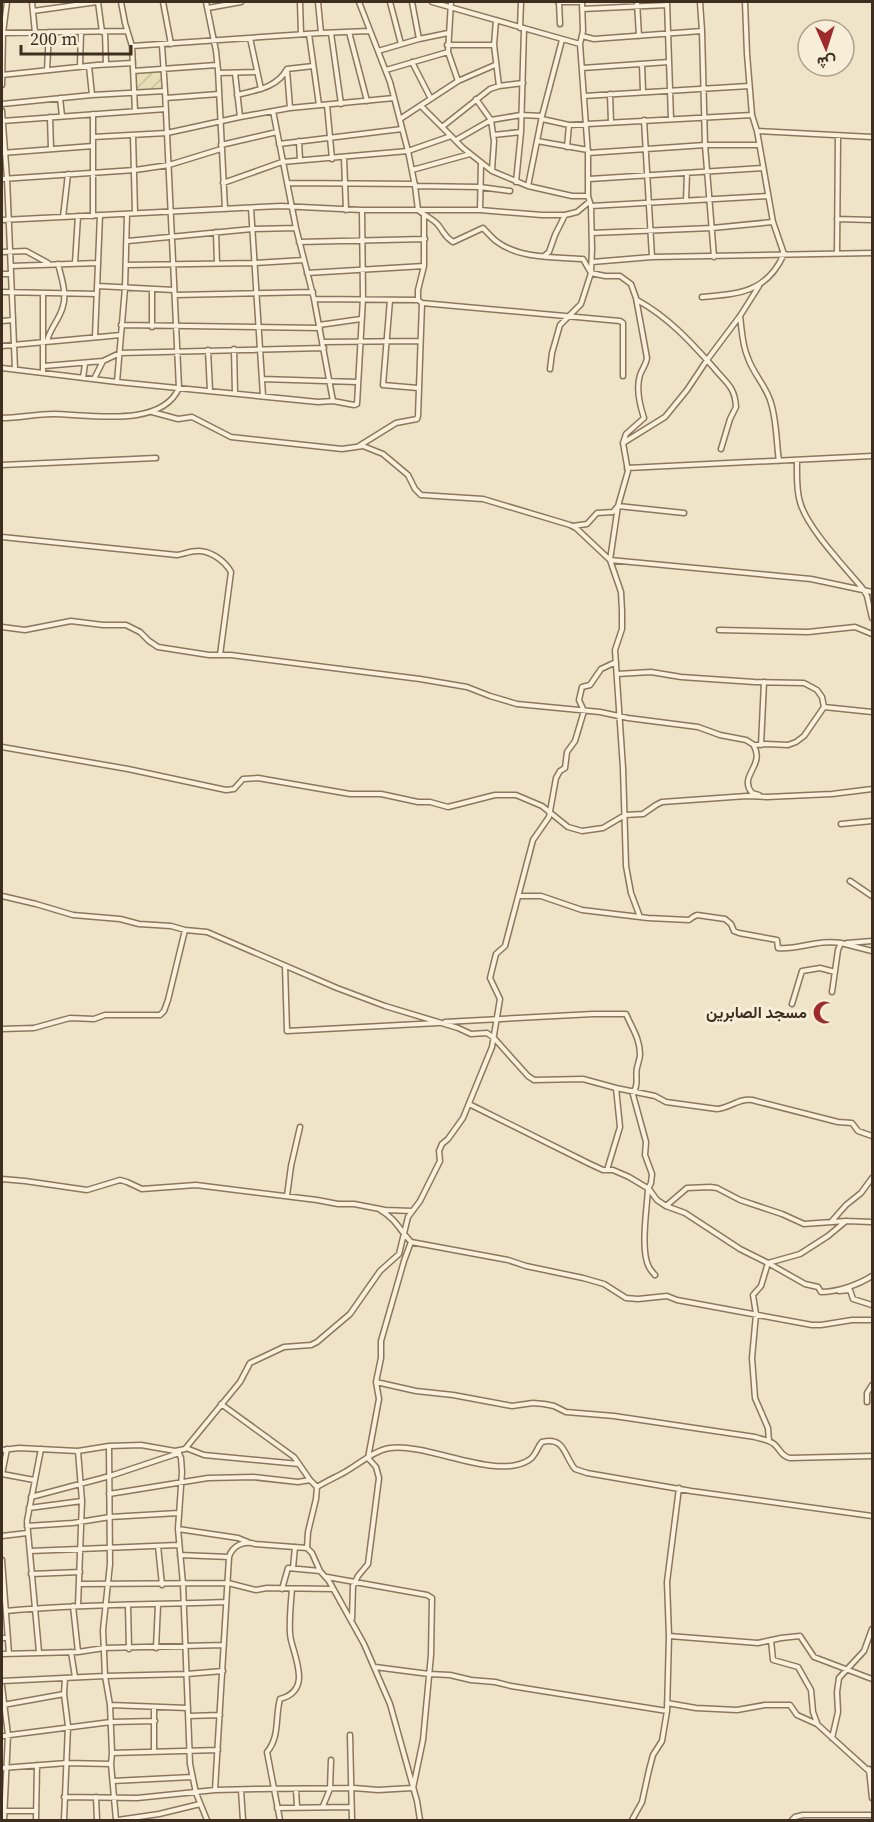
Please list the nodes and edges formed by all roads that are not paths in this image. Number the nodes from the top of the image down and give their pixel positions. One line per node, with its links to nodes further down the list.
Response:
1 (7, 2): 25 (street)
2 (32, 2): 24 (street)
3 (98, 2): 24 (street); 33 (street)
4 (121, 2): 34 (street)
5 (164, 2): 50 (street)
6 (206, 2): 22 (street)
7 (241, 2): 22 (street)
8 (300, 2): 42 (street)
9 (318, 2): 38 (street)
10 (359, 2): 29 (street)
11 (390, 2): 51 (street)
12 (412, 2): 47 (street)
13 (432, 2): 20 (street)
14 (521, 2): 28 (street)
15 (559, 2): 16 (street); 27 (street)
16 (582, 2): 23 (street)
17 (700, 2): 30 (street)
18 (745, 2): 84 (street)
19 (667, 3): 21 (street); 41 (street)
20 (451, 4): 26 (street); 40 (street)
21 (637, 4): 23 (street); 45 (street)
22 (208, 8): 48 (street)
23 (582, 9): 44 (street)
24 (33, 11): 37 (street)
25 (4, 19): 36 (street)
26 (496, 20): 28 (street); 56 (street)
27 (560, 24)
28 (522, 28): 49 (street); 81 (street)
29 (369, 31): 35 (street); 58 (street)
30 (702, 31): 41 (street); 86 (street)
31 (49, 32): 32 (street); 37 (street); 73 (street)
32 (81, 32): 33 (street); 67 (street)
33 (103, 32): 34 (street); 63 (street)
34 (127, 32): 57 (street)
35 (349, 32): 39 (street); 101 (street)
36 (3, 33): 37 (street); 53 (street)
37 (35, 33)
38 (321, 33): 39 (street); 43 (street)
39 (331, 33): 103 (street)
40 (448, 33): 47 (street); 55 (street)
41 (668, 33): 45 (street); 61 (street)
42 (301, 34): 43 (street); 46 (street)
43 (309, 34): 69 (street)
44 (582, 36): 45 (street); 52 (street)
45 (639, 36)
46 (250, 38): 48 (street); 76 (street)
47 (419, 39): 51 (street)
48 (214, 40): 50 (street); 65 (street)
49 (562, 40): 52 (street); 119 (street)
50 (171, 44): 54 (street)
51 (401, 44): 58 (street)
52 (580, 44): 70 (street)
53 (2, 45): 79 (street)
54 (162, 45): 57 (street); 71 (street)
55 (447, 45): 56 (street); 59 (street)
56 (494, 45): 66 (street)
57 (132, 46): 62 (street)
58 (378, 51): 74 (street)
59 (448, 52): 60 (street); 80 (street)
60 (412, 62): 74 (street); 99 (street)
61 (669, 62): 64 (street); 87 (street)
62 (133, 63): 63 (street); 75 (street)
63 (106, 64): 68 (street)
64 (642, 64): 70 (street); 89 (street)
65 (218, 65): 71 (street); 78 (street)
66 (495, 65): 80 (street); 83 (street)
67 (80, 66): 68 (street); 73 (street)
68 (89, 66): 93 (street)
69 (313, 66): 72 (street); 104 (street)
70 (582, 68): 95 (street)
71 (164, 69): 75 (street); 88 (street)
72 (287, 69): 85 (street); 107 (street)
73 (47, 70): 79 (street)
74 (386, 70): 98 (street)
75 (133, 71): 90 (street)
76 (257, 72): 77 (street); 85 (street)
77 (235, 73): 78 (street); 94 (street)
78 (218, 74): 91 (street)
79 (2, 75): 82 (street)
80 (458, 81): 99 (street)
81 (523, 83): 83 (street); 113 (street)
82 (2, 85)
83 (499, 86): 100 (street)
84 (749, 86): 86 (street); 114 (street)
85 (261, 88): 94 (street)
86 (703, 89): 87 (street); 118 (street)
87 (670, 90): 89 (street); 120 (street)
88 (165, 91): 90 (street); 97 (street)
89 (643, 91): 92 (street)
90 (134, 93): 93 (street); 110 (street)
91 (219, 94): 97 (street); 125 (street)
92 (610, 94): 95 (street); 126 (street)
93 (92, 95): 96 (street)
94 (237, 95): 117 (street)
95 (584, 96): 127 (street)
96 (60, 98): 102 (street); 115 (street)
97 (166, 98): 108 (street)
98 (394, 98): 101 (street); 121 (street)
99 (432, 99): 106 (street)
100 (476, 99): 122 (street); 129 (street)
101 (367, 101): 103 (street)
102 (2, 104)
103 (341, 104): 105 (street)
104 (319, 105): 105 (street); 107 (street)
105 (327, 105): 141 (street)
106 (421, 105): 121 (street); 129 (street)
107 (290, 108): 111 (street)
108 (166, 109): 110 (street); 134 (street)
109 (2, 111): 124 (street)
110 (135, 111): 112 (street)
111 (273, 111): 117 (street); 132 (street)
112 (93, 114): 115 (street); 139 (street)
113 (521, 115): 119 (street); 122 (street); 133 (street)
114 (752, 115): 118 (street); 131 (street)
115 (62, 116): 116 (street)
116 (50, 117): 124 (street); 151 (street)
117 (240, 117): 125 (street)
118 (704, 117): 120 (street); 146 (street)
119 (542, 118): 128 (street); 144 (street)
120 (671, 119): 123 (street)
121 (400, 120): 130 (street)
122 (491, 120): 136 (street); 143 (street)
123 (644, 120): 126 (street); 152 (street)
124 (2, 121): 155 (street)
125 (221, 121): 134 (street); 149 (street)
126 (611, 122): 127 (street)
127 (586, 124): 128 (street); 154 (street)
128 (569, 125): 150 (street)
129 (442, 127): 137 (street)
130 (402, 129): 141 (street); 153 (street)
131 (757, 131): 138 (street); 147 (street)
132 (277, 132): 145 (street); 149 (street)
133 (521, 132): 136 (street); 174 (street)
134 (167, 133): 135 (street); 162 (street)
135 (133, 135): 139 (street); 164 (street)
136 (493, 135): 166 (street)
137 (451, 136): 143 (street); 153 (street)
138 (837, 136): 140 (street); 203 (street)
139 (93, 137): 148 (street)
140 (873, 137)
141 (331, 138): 142 (street); 158 (street)
142 (299, 141): 145 (street); 159 (street)
143 (456, 141): 156 (street)
144 (537, 141): 150 (street); 179 (street)
145 (279, 144): 160 (street)
146 (705, 145): 147 (street); 152 (street); 167 (street)
147 (759, 145): 163 (street)
148 (93, 146): 151 (street); 168 (street)
149 (221, 147): 162 (street); 175 (street)
150 (567, 147): 154 (street)
151 (51, 149): 155 (street)
152 (645, 149): 154 (street); 171 (street)
153 (408, 151): 157 (street); 165 (street)
154 (588, 151): 173 (street)
155 (3, 153): 172 (street)
156 (470, 154): 161 (street); 165 (street)
157 (344, 158): 158 (street); 177 (street)
158 (333, 159): 159 (street)
159 (300, 160): 160 (street)
160 (282, 162): 175 (street); 176 (street)
161 (481, 163): 166 (street); 180 (street)
162 (169, 165): 164 (street); 194 (street)
163 (763, 168): 167 (street); 182 (street)
164 (135, 170): 168 (street); 195 (street)
165 (412, 170): 178 (street)
166 (492, 171): 174 (street)
167 (707, 172): 169 (street); 183 (street)
168 (93, 173): 170 (street); 201 (street)
169 (687, 173): 171 (street); 184 (street)
170 (68, 174): 172 (street); 202 (street)
171 (647, 176): 173 (street); 186 (street)
172 (4, 178): 205 (street)
173 (589, 179): 185 (street)
174 (516, 182): 179 (street)
175 (223, 183): 189 (street)
176 (287, 183): 177 (street); 187 (street)
177 (345, 184): 178 (street); 190 (street)
178 (415, 185): 180 (street); 192 (street)
179 (528, 186): 185 (street)
180 (480, 187): 181 (street); 193 (street)
181 (510, 191)
182 (768, 196): 183 (street); 207 (street)
183 (709, 200): 184 (street); 209 (street)
184 (686, 201): 186 (street)
185 (589, 202): 186 (street); 199 (street); 213 (street)
186 (649, 203): 211 (street)
187 (292, 207): 188 (street); 190 (street); 208 (street)
188 (251, 208): 189 (street); 210 (street)
189 (225, 209): 194 (street)
190 (346, 210): 191 (street)
191 (362, 210): 192 (street); 217 (street)
192 (418, 210): 193 (street); 198 (street)
193 (480, 210): 199 (street)
194 (171, 212): 195 (street); 214 (street)
195 (135, 213): 196 (street)
196 (128, 214): 197 (street); 216 (street)
197 (100, 215): 201 (street); 230 (street)
198 (424, 215): 215 (street); 224 (street)
199 (565, 215): 224 (street)
200 (78, 216): 201 (street); 202 (street); 229 (street)
201 (93, 216)
202 (63, 217): 205 (street)
203 (837, 219): 206 (street); 221 (street)
204 (2, 220): 205 (street)
205 (9, 220): 219 (street)
206 (873, 220)
207 (773, 222): 209 (street); 223 (street)
208 (296, 228): 210 (street); 218 (street)
209 (712, 228): 211 (street); 226 (street)
210 (252, 229): 212 (street); 232 (street)
211 (650, 231): 213 (street); 225 (street)
212 (216, 232): 214 (street); 231 (street)
213 (592, 233): 228 (street)
214 (171, 237): 216 (street); 235 (street)
215 (425, 238): 217 (street); 238 (street)
216 (128, 240): 236 (street)
217 (363, 240): 218 (street); 239 (street)
218 (299, 242): 227 (street)
219 (10, 251): 220 (street); 233 (street); 237 (street)
220 (2, 252)
221 (837, 253): 222 (street); 223 (street)
222 (873, 253)
223 (784, 254): 226 (street); 244 (street)
224 (542, 256): 241 (street)
225 (652, 257): 226 (street); 228 (street)
226 (714, 257)
227 (304, 260): 232 (street); 240 (street)
228 (592, 262): 241 (street)
229 (75, 263): 230 (street); 234 (street)
230 (98, 263): 245 (street)
231 (217, 263): 232 (street); 235 (street)
232 (255, 263): 255 (street)
233 (49, 264): 234 (street); 237 (street)
234 (58, 264): 253 (street)
235 (173, 264): 236 (street); 250 (street)
236 (127, 265): 246 (street)
237 (11, 266): 243 (street)
238 (424, 266): 239 (street); 261 (street)
239 (363, 270): 240 (street); 257 (street)
240 (308, 273): 251 (street)
241 (591, 273): 260 (street); 262 (street)
242 (2, 274): 243 (street)
243 (11, 274): 249 (street)
244 (759, 285): 256 (street); 263 (street)
245 (98, 286): 246 (street); 254 (street)
246 (125, 288): 247 (street); 267 (street)
247 (152, 289): 250 (street); 269 (street)
248 (2, 292): 249 (street)
249 (12, 292): 252 (street); 266 (street)
250 (175, 292): 255 (street); 270 (street)
251 (313, 292): 255 (street); 258 (street)
252 (43, 293): 253 (street); 274 (street)
253 (64, 294): 254 (street); 274 (street)
254 (97, 294): 273 (street)
255 (257, 294): 271 (street)
256 (702, 297)
257 (363, 298): 258 (street); 259 (street); 264 (street)
258 (314, 299): 268 (street)
259 (390, 300): 261 (street); 278 (street)
260 (637, 300): 287 (street); 310 (street)
261 (420, 301): 262 (street); 275 (street)
262 (568, 316): 293 (street); 295 (street)
263 (740, 316): 287 (street); 316 (street)
264 (361, 319): 268 (street); 277 (street)
265 (2, 321): 266 (street)
266 (13, 321): 279 (street)
267 (121, 325): 269 (street); 272 (street)
268 (319, 326): 271 (street); 276 (street)
269 (152, 327): 270 (street)
270 (176, 327): 271 (street); 285 (street)
271 (259, 327): 283 (street)
272 (121, 335): 273 (street); 286 (street)
273 (95, 337): 274 (street)
274 (46, 341): 279 (street); 290 (street)
275 (420, 341): 278 (street); 303 (street)
276 (323, 342): 277 (street); 281 (street)
277 (360, 342): 278 (street); 301 (street)
278 (386, 342): 303 (street)
279 (15, 345): 280 (street); 292 (street)
280 (2, 346)
281 (324, 348): 283 (street); 299 (street)
282 (234, 349): 283 (street); 284 (street); 305 (street)
283 (260, 349): 298 (street)
284 (208, 350): 285 (street); 304 (street)
285 (177, 352): 286 (street); 302 (street)
286 (120, 353): 288 (street); 300 (street)
287 (707, 360): 310 (street); 312 (street)
288 (103, 361): 289 (street); 297 (street)
289 (85, 364): 290 (street); 296 (street)
290 (44, 366): 294 (street)
291 (2, 368): 292 (street)
292 (15, 369): 294 (street)
293 (550, 369)
294 (43, 373): 296 (street)
295 (623, 376)
296 (83, 378): 297 (street)
297 (94, 379): 300 (street)
298 (262, 379): 299 (street); 306 (street)
299 (329, 381): 301 (street); 307 (street)
300 (117, 382): 302 (street)
301 (357, 382): 307 (street)
302 (179, 388): 304 (street); 308 (street)
303 (418, 388): 311 (street)
304 (210, 392): 305 (street)
305 (235, 393): 306 (street)
306 (263, 396): 307 (street)
307 (333, 401)
308 (152, 412): 309 (street); 311 (street)
309 (2, 418)
310 (623, 443): 318 (street)
311 (358, 447): 321 (street)
312 (721, 449)
313 (873, 456): 315 (street)
314 (156, 458): 317 (street)
315 (797, 460): 316 (street); 324 (street)
316 (779, 461): 318 (street)
317 (2, 465)
318 (627, 468): 319 (street)
319 (618, 506): 320 (street); 321 (street); 323 (street)
320 (684, 513)
321 (570, 525): 323 (street)
322 (2, 537): 330 (street)
323 (610, 561): 324 (street); 331 (street)
324 (863, 589): 325 (street); 326 (street)
325 (873, 592)
326 (873, 618)
327 (2, 627): 330 (street)
328 (719, 630): 329 (street)
329 (873, 633)
330 (220, 655): 335 (street)
331 (616, 663): 332 (street); 335 (street)
332 (617, 674): 333 (street); 337 (street)
333 (764, 682): 334 (street); 338 (street)
334 (824, 707): 336 (street); 338 (street)
335 (584, 711): 337 (street); 343 (street)
336 (873, 712)
337 (619, 716): 339 (street); 344 (street)
338 (761, 745): 339 (street)
339 (754, 746): 342 (street)
340 (2, 747): 343 (street)
341 (873, 789): 342 (street)
342 (767, 797): 344 (street)
343 (550, 813): 344 (street); 349 (street)
344 (625, 814): 351 (street)
345 (873, 821): 346 (street)
346 (841, 824)
347 (850, 881): 350 (street)
348 (2, 896): 352 (street)
349 (519, 896): 351 (street); 360 (street)
350 (873, 896)
351 (640, 917): 354 (street)
352 (185, 930): 356 (street); 362 (street)
353 (873, 940): 354 (street)
354 (842, 943): 355 (street); 357 (street)
355 (873, 951)
356 (285, 966): 361 (street); 361 (street)
357 (835, 972): 358 (street); 359 (street)
358 (832, 992)
359 (792, 1004)
360 (498, 1018): 361 (street); 363 (street); 365 (street)
361 (442, 1023): 363 (street)
362 (2, 1029)
363 (494, 1038): 364 (street); 366 (street)
364 (616, 1088): 365 (street); 369 (street)
365 (633, 1091): 368 (street); 372 (street)
366 (469, 1104): 369 (street); 376 (street)
367 (300, 1127): 373 (street)
368 (873, 1136)
369 (607, 1170): 372 (street)
370 (873, 1178): 378 (street)
371 (2, 1179): 373 (street)
372 (648, 1189): 374 (street); 383 (street)
373 (287, 1196): 375 (street)
374 (666, 1206): 378 (street); 382 (street)
375 (379, 1209): 376 (street); 380 (street)
376 (412, 1211): 380 (street)
377 (846, 1221): 378 (street); 379 (street); 382 (street)
378 (831, 1222)
379 (873, 1222)
380 (404, 1234): 381 (street); 392 (street)
381 (411, 1242): 387 (street); 389 (street)
382 (768, 1263): 385 (street); 387 (street)
383 (655, 1275)
384 (873, 1276): 385 (street)
385 (835, 1290): 386 (street)
386 (873, 1305)
387 (756, 1314): 388 (street); 393 (street)
388 (873, 1320)
389 (376, 1382): 393 (street); 401 (street)
390 (873, 1385): 391 (street)
391 (867, 1402)
392 (221, 1404): 395 (street); 402 (street)
393 (769, 1441): 400 (street)
394 (109, 1446): 398 (street); 399 (street); 404 (street)
395 (186, 1448): 399 (street); 402 (street)
396 (41, 1449): 397 (street); 398 (street); 405 (street)
397 (4, 1450): 403 (street)
398 (78, 1451): 408 (street)
399 (179, 1452): 404 (street); 407 (street)
400 (873, 1456)
401 (368, 1458): 409 (street); 410 (street); 441 (street)
402 (299, 1464): 406 (street)
403 (2, 1474): 405 (street)
404 (110, 1476): 408 (street); 411 (street)
405 (34, 1480): 412 (street)
406 (310, 1480): 407 (street); 409 (street)
407 (181, 1483): 411 (street); 415 (street)
408 (80, 1484): 412 (street); 413 (street)
409 (317, 1487): 429 (street)
410 (679, 1488): 417 (street); 460 (street)
411 (110, 1494): 416 (street)
412 (31, 1497): 414 (street)
413 (82, 1502): 414 (street); 418 (street)
414 (28, 1508): 419 (street)
415 (178, 1513): 416 (street); 420 (street)
416 (110, 1516): 418 (street); 428 (street)
417 (873, 1516)
418 (80, 1522): 419 (street); 427 (street)
419 (27, 1526): 421 (street)
420 (178, 1528): 423 (street); 424 (street)
421 (27, 1533): 422 (street); 430 (street)
422 (2, 1536)
423 (249, 1542): 426 (street); 432 (street)
424 (178, 1545): 425 (street); 431 (street)
425 (158, 1546): 428 (street); 445 (street)
426 (295, 1547): 429 (street); 434 (street)
427 (80, 1548): 428 (street); 430 (street); 436 (street)
428 (110, 1548): 443 (street)
429 (307, 1548): 435 (street)
430 (30, 1551): 437 (street)
431 (180, 1556): 432 (street); 444 (street)
432 (229, 1557): 440 (street)
433 (2, 1560): 439 (street)
434 (293, 1568): 435 (street); 447 (street)
435 (320, 1571): 438 (street)
436 (80, 1572): 437 (street); 442 (street)
437 (31, 1574): 456 (street)
438 (325, 1576): 441 (street); 446 (street)
439 (2, 1577): 457 (street)
440 (228, 1583): 444 (street); 447 (street); 449 (street)
441 (354, 1583): 458 (street); 478 (street)
442 (80, 1584): 443 (street); 454 (street)
443 (108, 1584): 445 (street); 451 (street)
444 (183, 1584): 445 (street); 450 (street)
445 (162, 1585)
446 (333, 1588): 448 (street); 458 (street)
447 (282, 1589): 448 (street)
448 (292, 1589): 517 (street)
449 (226, 1602): 450 (street); 464 (street)
450 (183, 1604): 452 (street); 465 (street)
451 (105, 1605): 454 (street); 455 (street); 466 (street)
452 (158, 1605): 455 (street); 467 (street)
453 (73, 1606): 454 (street); 456 (street); 471 (street)
454 (78, 1606)
455 (128, 1606): 468 (street)
456 (35, 1608): 457 (street); 469 (street)
457 (4, 1609): 462 (street)
458 (352, 1623): 474 (street)
459 (873, 1629): 475 (street)
460 (669, 1636): 463 (street); 486 (street)
461 (2, 1638): 462 (street)
462 (8, 1638): 473 (street)
463 (771, 1640): 475 (street); 496 (street)
464 (224, 1645): 465 (street); 476 (street)
465 (186, 1647): 467 (street); 477 (street)
466 (104, 1648): 468 (street); 471 (street); 479 (street)
467 (156, 1648): 468 (street)
468 (129, 1649)
469 (39, 1652): 470 (street); 473 (street)
470 (71, 1652): 471 (street); 480 (street)
471 (78, 1652)
472 (2, 1654): 473 (street)
473 (9, 1654)
474 (375, 1667): 478 (street); 516 (street)
475 (847, 1670): 482 (street); 501 (street)
476 (223, 1671): 477 (street); 492 (street)
477 (187, 1674): 479 (street); 490 (street)
478 (429, 1674): 491 (street); 516 (street)
479 (105, 1676): 480 (street); 488 (street)
480 (75, 1677): 481 (street)
481 (65, 1678): 483 (street); 485 (street)
482 (873, 1679)
483 (2, 1681)
484 (2, 1686): 487 (street)
485 (64, 1694): 487 (street); 497 (street)
486 (667, 1703): 491 (street); 496 (street)
487 (2, 1705): 498 (street)
488 (110, 1705): 489 (street); 495 (street)
489 (154, 1708): 490 (street); 494 (street)
490 (188, 1708): 493 (street)
491 (667, 1711): 545 (street)
492 (220, 1715): 493 (street); 502 (street)
493 (189, 1716): 503 (street)
494 (155, 1721): 495 (street); 504 (street)
495 (111, 1722): 497 (street); 505 (street)
496 (817, 1724): 501 (street)
497 (68, 1726): 498 (street); 507 (street)
498 (8, 1735): 500 (street); 510 (street)
499 (350, 1735): 515 (street)
500 (2, 1736)
501 (832, 1738): 511 (street)
502 (218, 1750): 503 (street); 520 (street)
503 (190, 1751): 504 (street); 513 (street)
504 (154, 1752): 505 (street)
505 (112, 1753): 508 (street)
506 (331, 1760): 519 (street)
507 (67, 1763): 508 (street); 509 (street); 523 (street)
508 (111, 1764): 514 (street)
509 (37, 1765): 510 (street); 533 (street)
510 (3, 1768): 532 (street)
511 (868, 1769): 512 (street); 526 (street)
512 (873, 1774)
513 (192, 1777): 514 (street); 522 (street)
514 (113, 1781): 525 (street)
515 (351, 1788): 516 (street); 519 (street); 530 (street)
516 (412, 1788): 544 (street)
517 (275, 1789): 518 (street); 521 (street); 531 (street)
518 (296, 1789): 519 (street); 528 (street)
519 (330, 1789): 529 (street)
520 (215, 1790): 521 (street); 522 (street)
521 (241, 1790): 541 (street)
522 (196, 1793): 525 (street); 527 (street)
523 (64, 1797): 524 (street); 537 (street)
524 (96, 1797): 525 (street); 538 (street)
525 (114, 1798): 539 (street)
526 (873, 1798)
527 (200, 1804): 539 (street); 540 (street)
528 (297, 1807): 529 (street); 531 (street)
529 (323, 1807): 530 (street)
530 (351, 1807): 543 (street)
531 (277, 1808): 542 (street)
532 (4, 1811): 533 (street); 535 (street)
533 (36, 1811): 536 (street)
534 (873, 1815): 546 (street)
535 (4, 1821)
536 (36, 1821)
537 (64, 1821)
538 (97, 1821)
539 (117, 1821)
540 (207, 1821)
541 (243, 1821)
542 (280, 1821)
543 (352, 1821)
544 (420, 1821)
545 (632, 1821)
546 (792, 1821)

